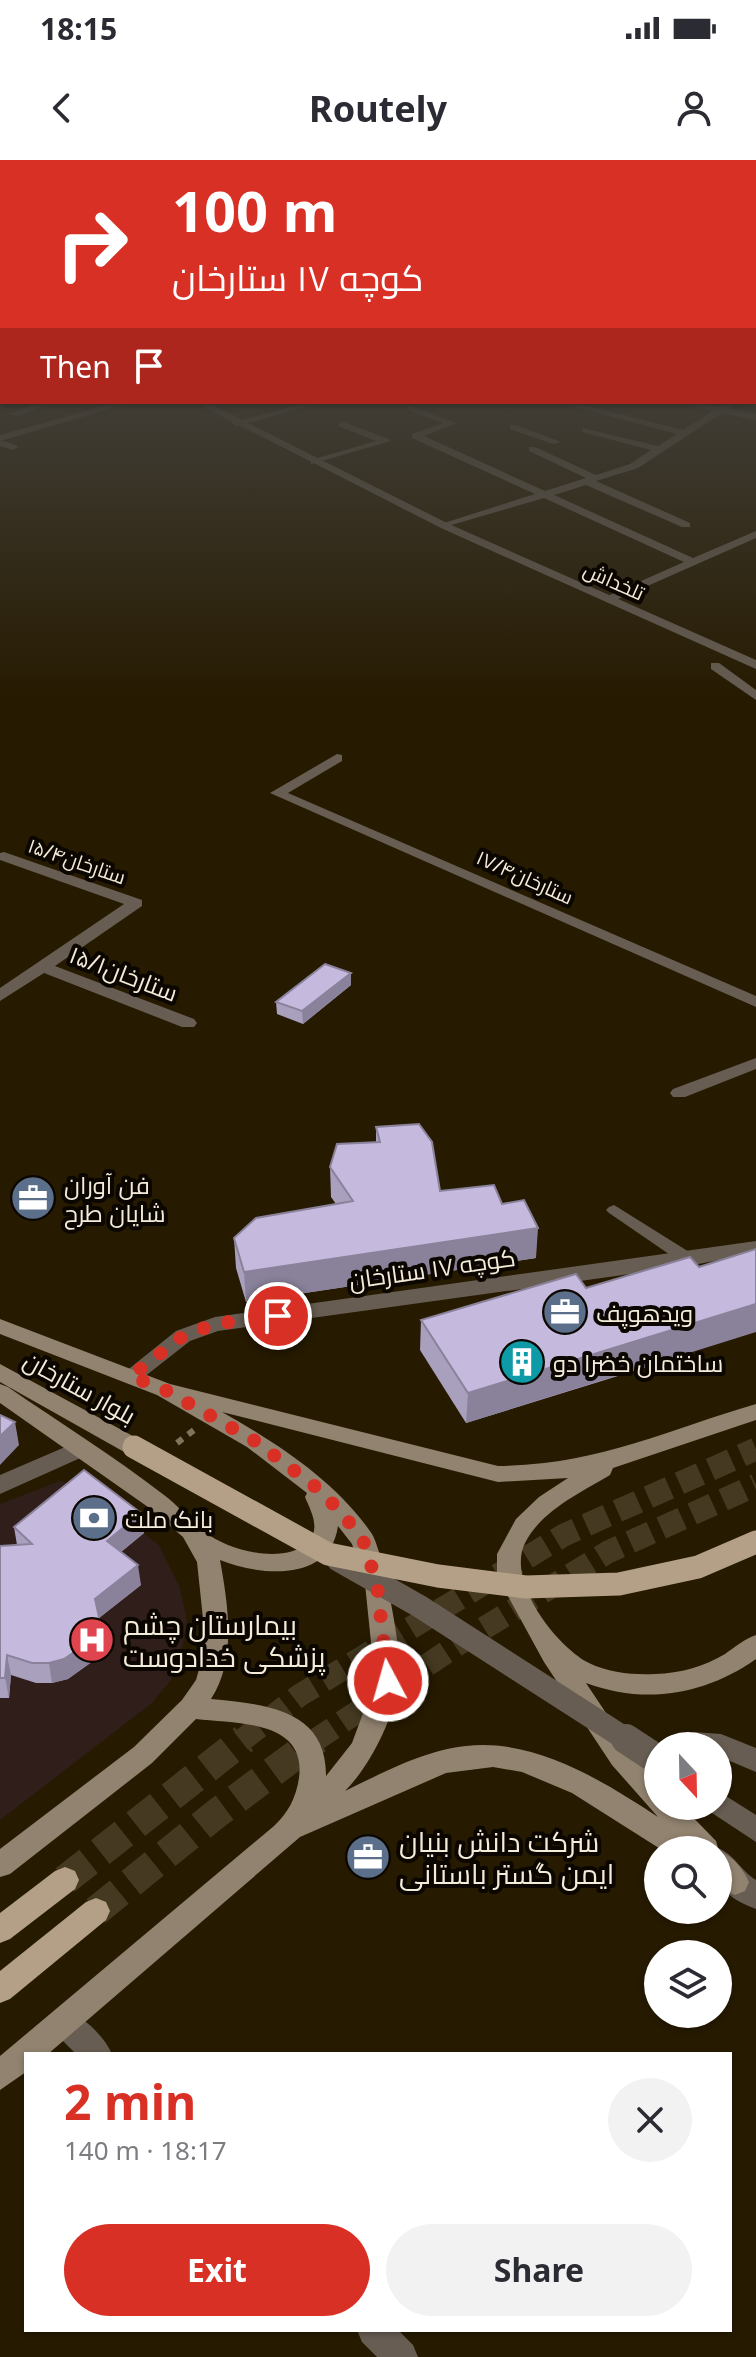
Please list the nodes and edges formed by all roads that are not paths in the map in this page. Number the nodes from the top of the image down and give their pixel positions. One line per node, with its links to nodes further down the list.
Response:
1 (387, 498): 6 (street, تلخداش)
2 (530, 498): 6 (street)
3 (558, 498): 8 (street)
4 (629, 498): 5 (street)
5 (686, 525)
6 (445, 526): 9 (street, تلخداش)
7 (756, 534): 8 (street)
8 (694, 562): 9 (street)
9 (609, 599): 10 (street, تلخداش)
10 (756, 665)
11 (715, 666): 12 (street)
12 (756, 696)
13 (337, 758): 17 (street, ستارخان۱۷/۴)
14 (4, 856): 15 (street, ستارخان۱۵/۴)
15 (43, 967): 16 (street); 18 (street, ستارخان۱۵/۱)
16 (0, 996)
17 (756, 1002)
18 (188, 1023)
19 (756, 1063): 20 (street)
20 (679, 1093)
21 (614, 1210): 23 (lane)
22 (756, 1247): 23 (street, کوچه ۱۷ ستارخان)
23 (688, 1259): 26 (street, کوچه ۱۷ ستارخان)
24 (0, 1326): 26 (main road, بلوار ستارخان)
25 (0, 1372): 36 (main road, بلوار ستارخان, bridge)
26 (131, 1376): 27 (main road, بلوار ستارخان)
27 (165, 1390): 31 (main road); 32 (main road)
28 (0, 1392): 30 (main road)
29 (756, 1412): 31 (main road)
30 (79, 1449): 33 (street); 34 (main road)
31 (616, 1461): 37 (main road)
32 (306, 1482): 34 (main road); 47 (main road)
33 (0, 1485)
34 (197, 1539): 39 (main road)
35 (756, 1542): 36 (main road, bridge)
36 (328, 1554): 40 (street, bridge)
37 (545, 1641): 38 (main road); 43 (main road)
38 (756, 1645)
39 (191, 1708): 47 (main road); 50 (main road)
40 (644, 1751)
41 (732, 1751): 42 (street)
42 (756, 1761)
43 (644, 1781)
44 (732, 1813): 46 (street)
45 (679, 1820): 49 (main road)
46 (756, 1830)
47 (284, 1835): 48 (main road); 55 (main road)
48 (663, 1836)
49 (694, 1836)
50 (0, 1865)
51 (65, 1880): 53 (main road)
52 (96, 1911): 54 (main road)
53 (0, 1930)
54 (0, 1989)
55 (65, 2023): 56 (main road); 57 (street)
56 (29, 2052)
57 (95, 2052)
58 (24, 2056): 59 (main road)
59 (0, 2075)
60 (376, 2332): 61 (street)
61 (401, 2357)

